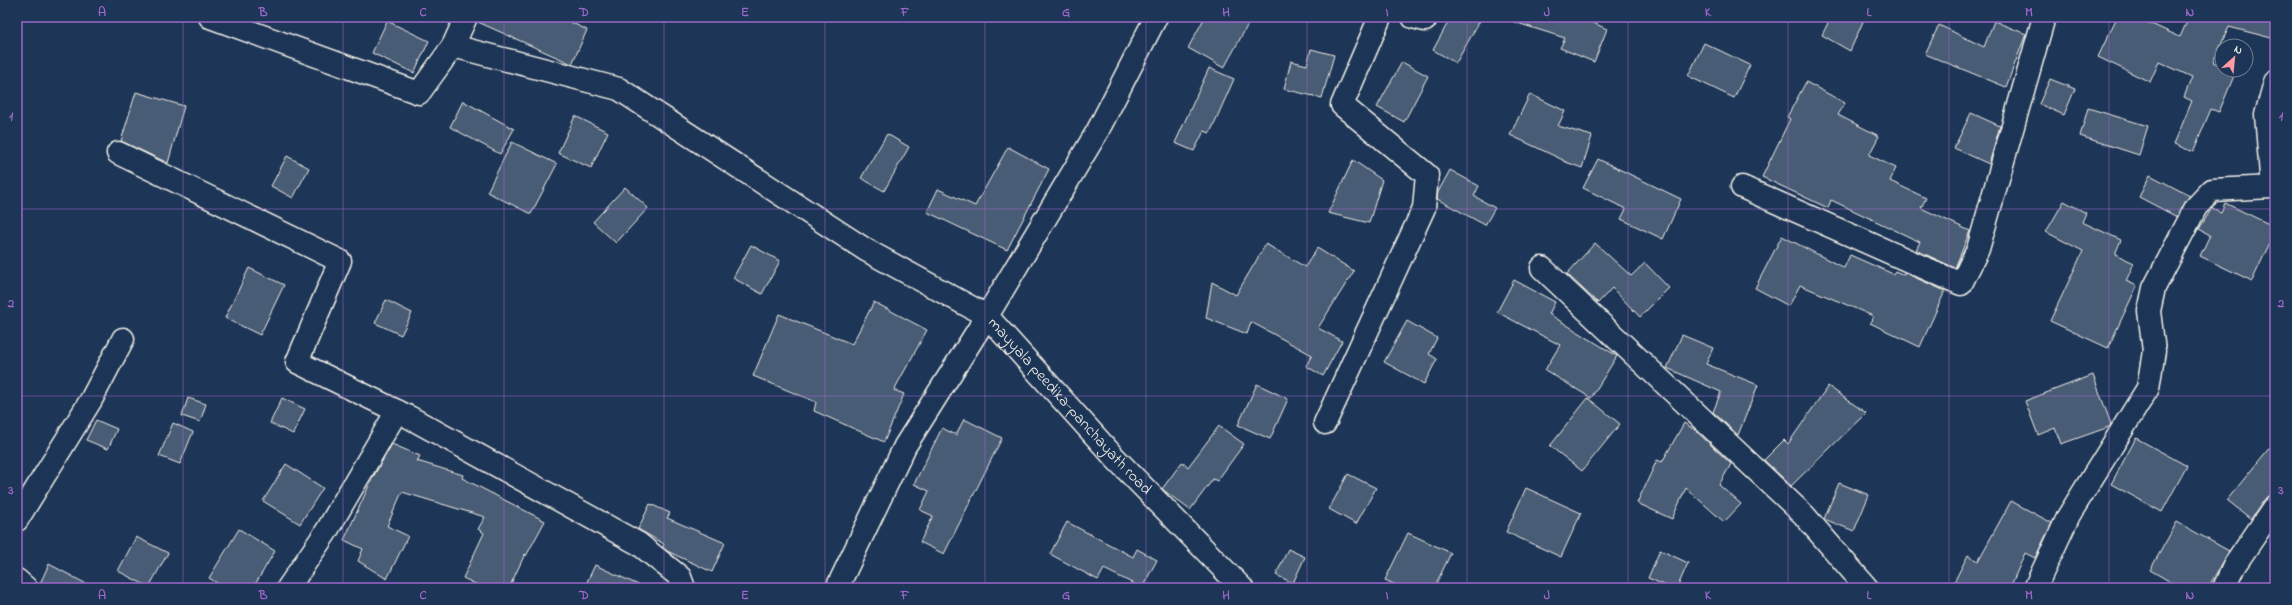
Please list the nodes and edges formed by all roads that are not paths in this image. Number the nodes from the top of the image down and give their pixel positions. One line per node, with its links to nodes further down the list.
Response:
1 (210, 17): 8 (street)
2 (466, 17): 8 (street)
3 (1156, 17): 13 (street, mayyala peedika-panchayath road)
4 (1380, 17): 16 (street)
5 (1413, 17): 6 (street)
6 (1426, 17)
7 (2044, 17): 11 (street)
8 (453, 46): 13 (street)
9 (2275, 82): 26 (street)
10 (118, 153): 15 (street)
11 (1742, 187)
12 (1542, 268): 25 (street)
13 (987, 316): 23 (street); 24 (street, mayyala peedika-panchayath road)
14 (123, 338): 18 (street)
15 (397, 411): 21 (street); 22 (street)
16 (1325, 423)
17 (2275, 506): 27 (street)
18 (17, 520)
19 (17, 580): 20 (street)
20 (26, 588)
21 (288, 588)
22 (684, 588)
23 (837, 588)
24 (1242, 588)
25 (1866, 588)
26 (2035, 588)
27 (2224, 588)

